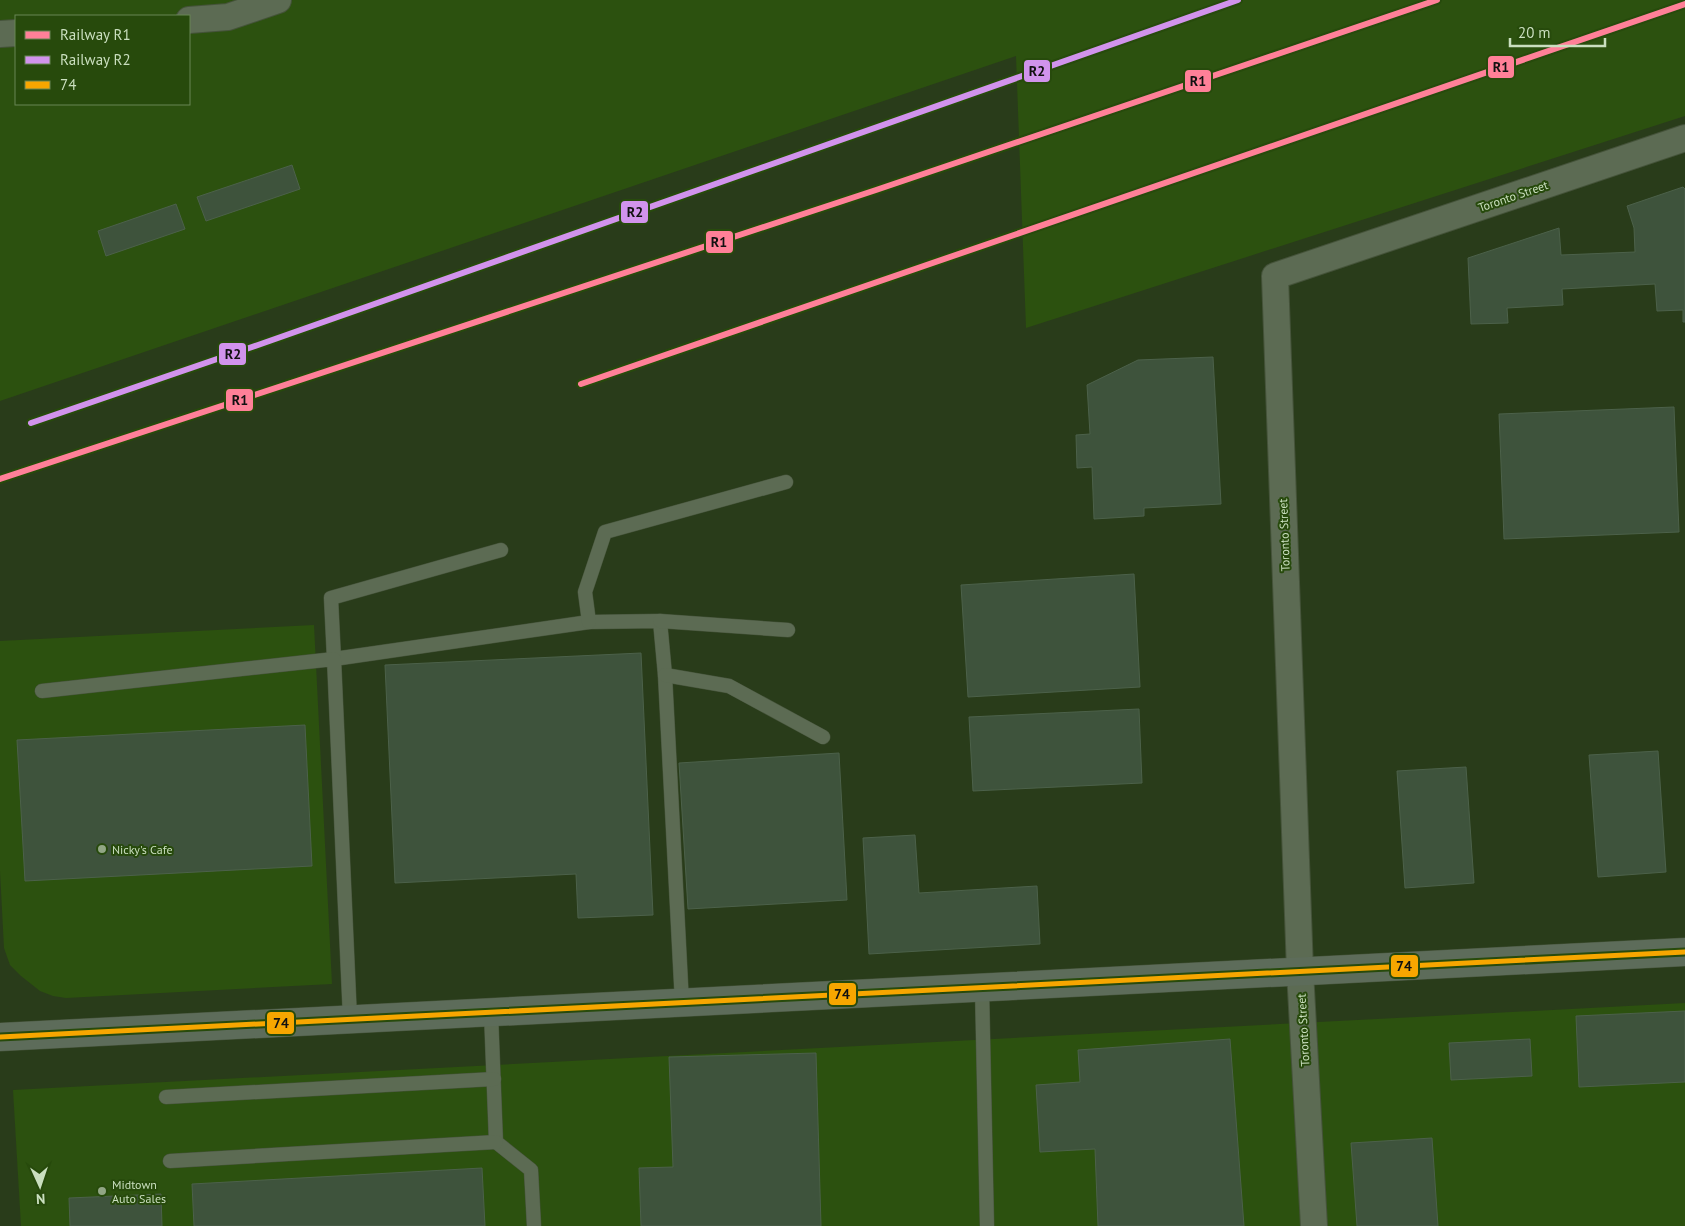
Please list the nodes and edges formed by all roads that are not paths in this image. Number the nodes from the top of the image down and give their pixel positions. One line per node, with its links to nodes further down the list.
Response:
1 (278, 0): 2 (street)
2 (190, 20)
3 (15, 33): 4 (street)
4 (0, 34)
5 (1685, 138): 16 (street, Toronto Street)
6 (786, 482): 9 (lane)
7 (501, 550): 11 (lane)
8 (660, 621): 9 (lane); 10 (lane); 12 (lane)
9 (589, 622): 11 (lane)
10 (788, 630)
11 (334, 659): 13 (lane); 20 (lane)
12 (665, 675): 14 (lane); 18 (lane)
13 (42, 691)
14 (824, 737)
15 (1685, 952): 16 (street)
16 (1300, 971): 17 (street); 28 (street, Toronto Street)
17 (982, 988): 18 (street); 27 (lane)
18 (682, 1003): 19 (street)
19 (491, 1013): 20 (street); 22 (lane)
20 (350, 1019): 21 (street)
21 (0, 1037)
22 (494, 1079): 23 (lane); 24 (lane)
23 (166, 1097)
24 (496, 1142): 25 (lane); 26 (lane)
25 (170, 1161)
26 (534, 1226)
27 (987, 1226)
28 (1314, 1226)

